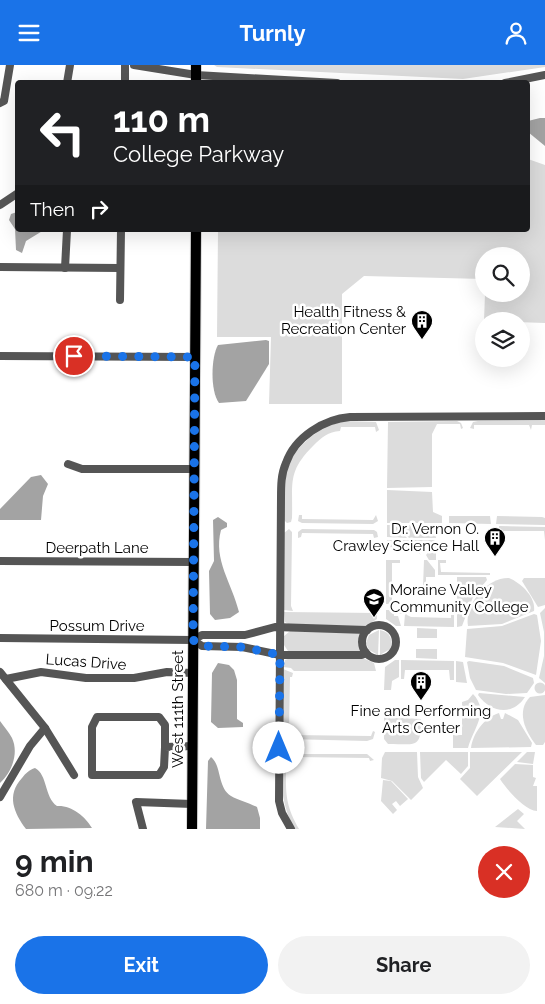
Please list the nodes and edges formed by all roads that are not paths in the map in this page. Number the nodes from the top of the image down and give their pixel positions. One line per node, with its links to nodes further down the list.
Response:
1 (10, 65): 11 (street)
2 (70, 65): 7 (street)
3 (125, 65): 8 (street)
4 (134, 65): 5 (street)
5 (196, 74): 9 (street)
6 (545, 75): 10 (street)
7 (68, 80)
8 (125, 80)
9 (290, 80)
10 (520, 80)
11 (0, 103)
12 (15, 195): 13 (street)
13 (0, 205)
14 (67, 232): 18 (street)
15 (121, 232): 19 (street)
16 (196, 232): 22 (main road, West 111th Street)
17 (0, 267): 18 (street)
18 (66, 268): 19 (street)
19 (120, 268): 20 (street)
20 (120, 299)
21 (0, 356): 22 (street)
22 (195, 357): 25 (main road, West 111th Street)
23 (545, 416): 28 (street)
24 (68, 464): 25 (street)
25 (194, 469): 27 (main road, West 111th Street)
26 (0, 561): 27 (street, Deerpath Lane)
27 (194, 562): 31 (main road, West 111th Street)
28 (280, 627): 29 (street); 31 (street); 33 (street)
29 (367, 630): 32 (street); 32 (street)
30 (0, 638): 31 (street, Possum Drive)
31 (193, 640): 33 (street); 35 (main road, West 111th Street)
32 (366, 653): 33 (street)
33 (280, 655): 45 (street)
34 (0, 672): 36 (street)
35 (193, 673): 36 (street, Lucas Drive); 38 (main road, West 111th Street)
36 (6, 679): 37 (street)
37 (45, 728): 40 (street); 41 (street)
38 (193, 746): 39 (street); 42 (main road, West 111th Street)
39 (164, 747): 39 (street)
40 (74, 775)
41 (0, 797)
42 (192, 804): 43 (street); 44 (main road, West 111th Street)
43 (143, 829)
44 (192, 829)
45 (291, 829)

